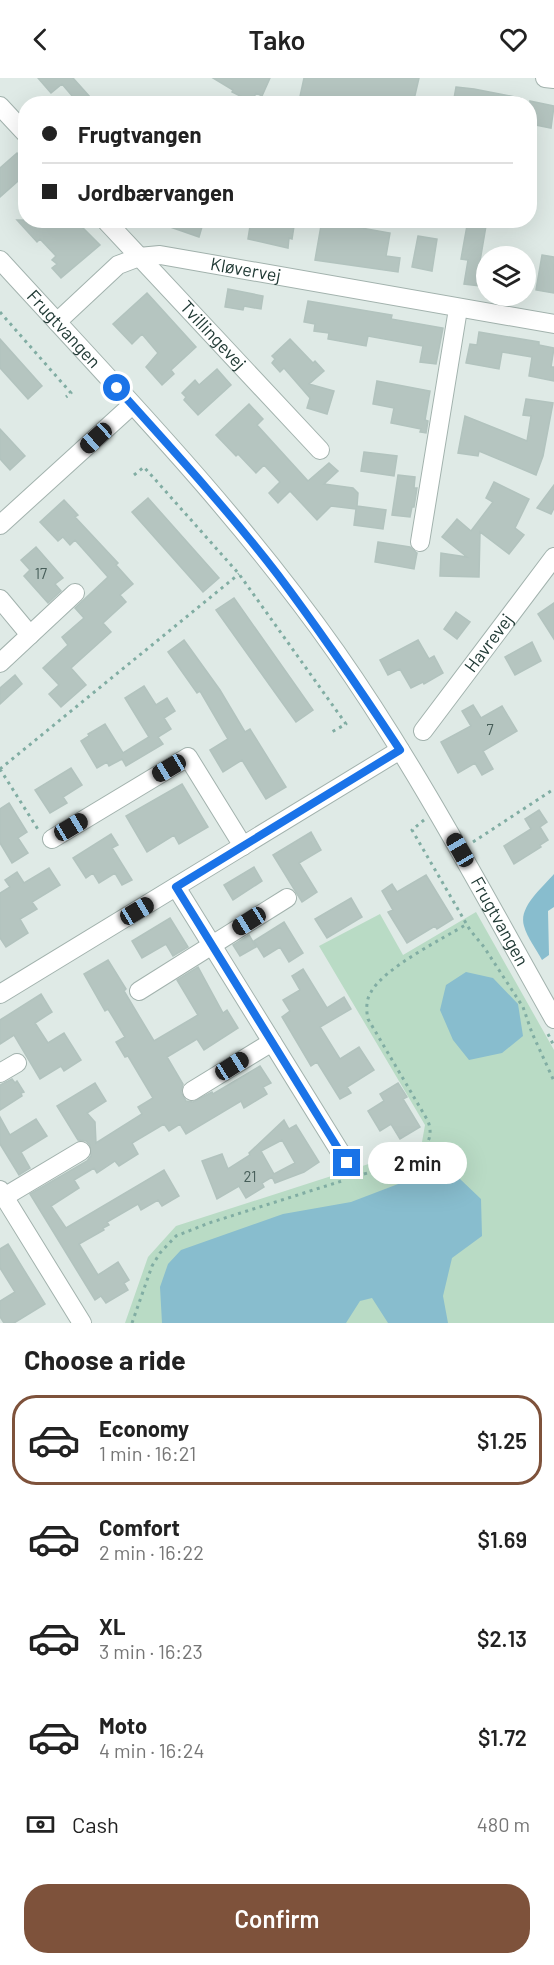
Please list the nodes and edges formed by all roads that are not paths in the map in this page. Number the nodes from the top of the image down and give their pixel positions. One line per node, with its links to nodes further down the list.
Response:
1 (545, 78): 2 (street)
2 (554, 80)
3 (0, 106): 4 (street)
4 (18, 125)
5 (112, 228): 6 (street, Tvillingevej)
6 (139, 257): 8 (street, Kløvervej); 9 (street, Kløvervej); 12 (street, Tvillingevej)
7 (0, 260): 9 (street, Frugtvangen)
8 (458, 309): 10 (street, Kløvervej); 14 (street)
9 (57, 322): 11 (street, Frugtvangen)
10 (554, 324)
11 (132, 405): 13 (street); 21 (street, Frugtvangen)
12 (320, 450)
13 (2, 520)
14 (420, 542)
15 (554, 557): 20 (street, Havrevej)
16 (75, 593): 18 (street)
17 (0, 599): 18 (street)
18 (30, 635): 19 (street)
19 (0, 663)
20 (423, 731)
21 (400, 750): 23 (street); 29 (street, Frugtvangen)
22 (52, 839): 23 (street)
23 (243, 846): 24 (street)
24 (176, 887): 26 (street); 28 (street)
25 (287, 898): 26 (street)
26 (212, 945): 27 (street); 30 (street)
27 (139, 990)
28 (0, 994)
29 (548, 1022)
30 (272, 1042): 33 (street); 35 (street)
31 (17, 1063): 32 (street)
32 (0, 1073)
33 (192, 1091)
34 (81, 1151): 36 (street)
35 (347, 1163)
36 (2, 1194): 37 (street)
37 (82, 1323)

